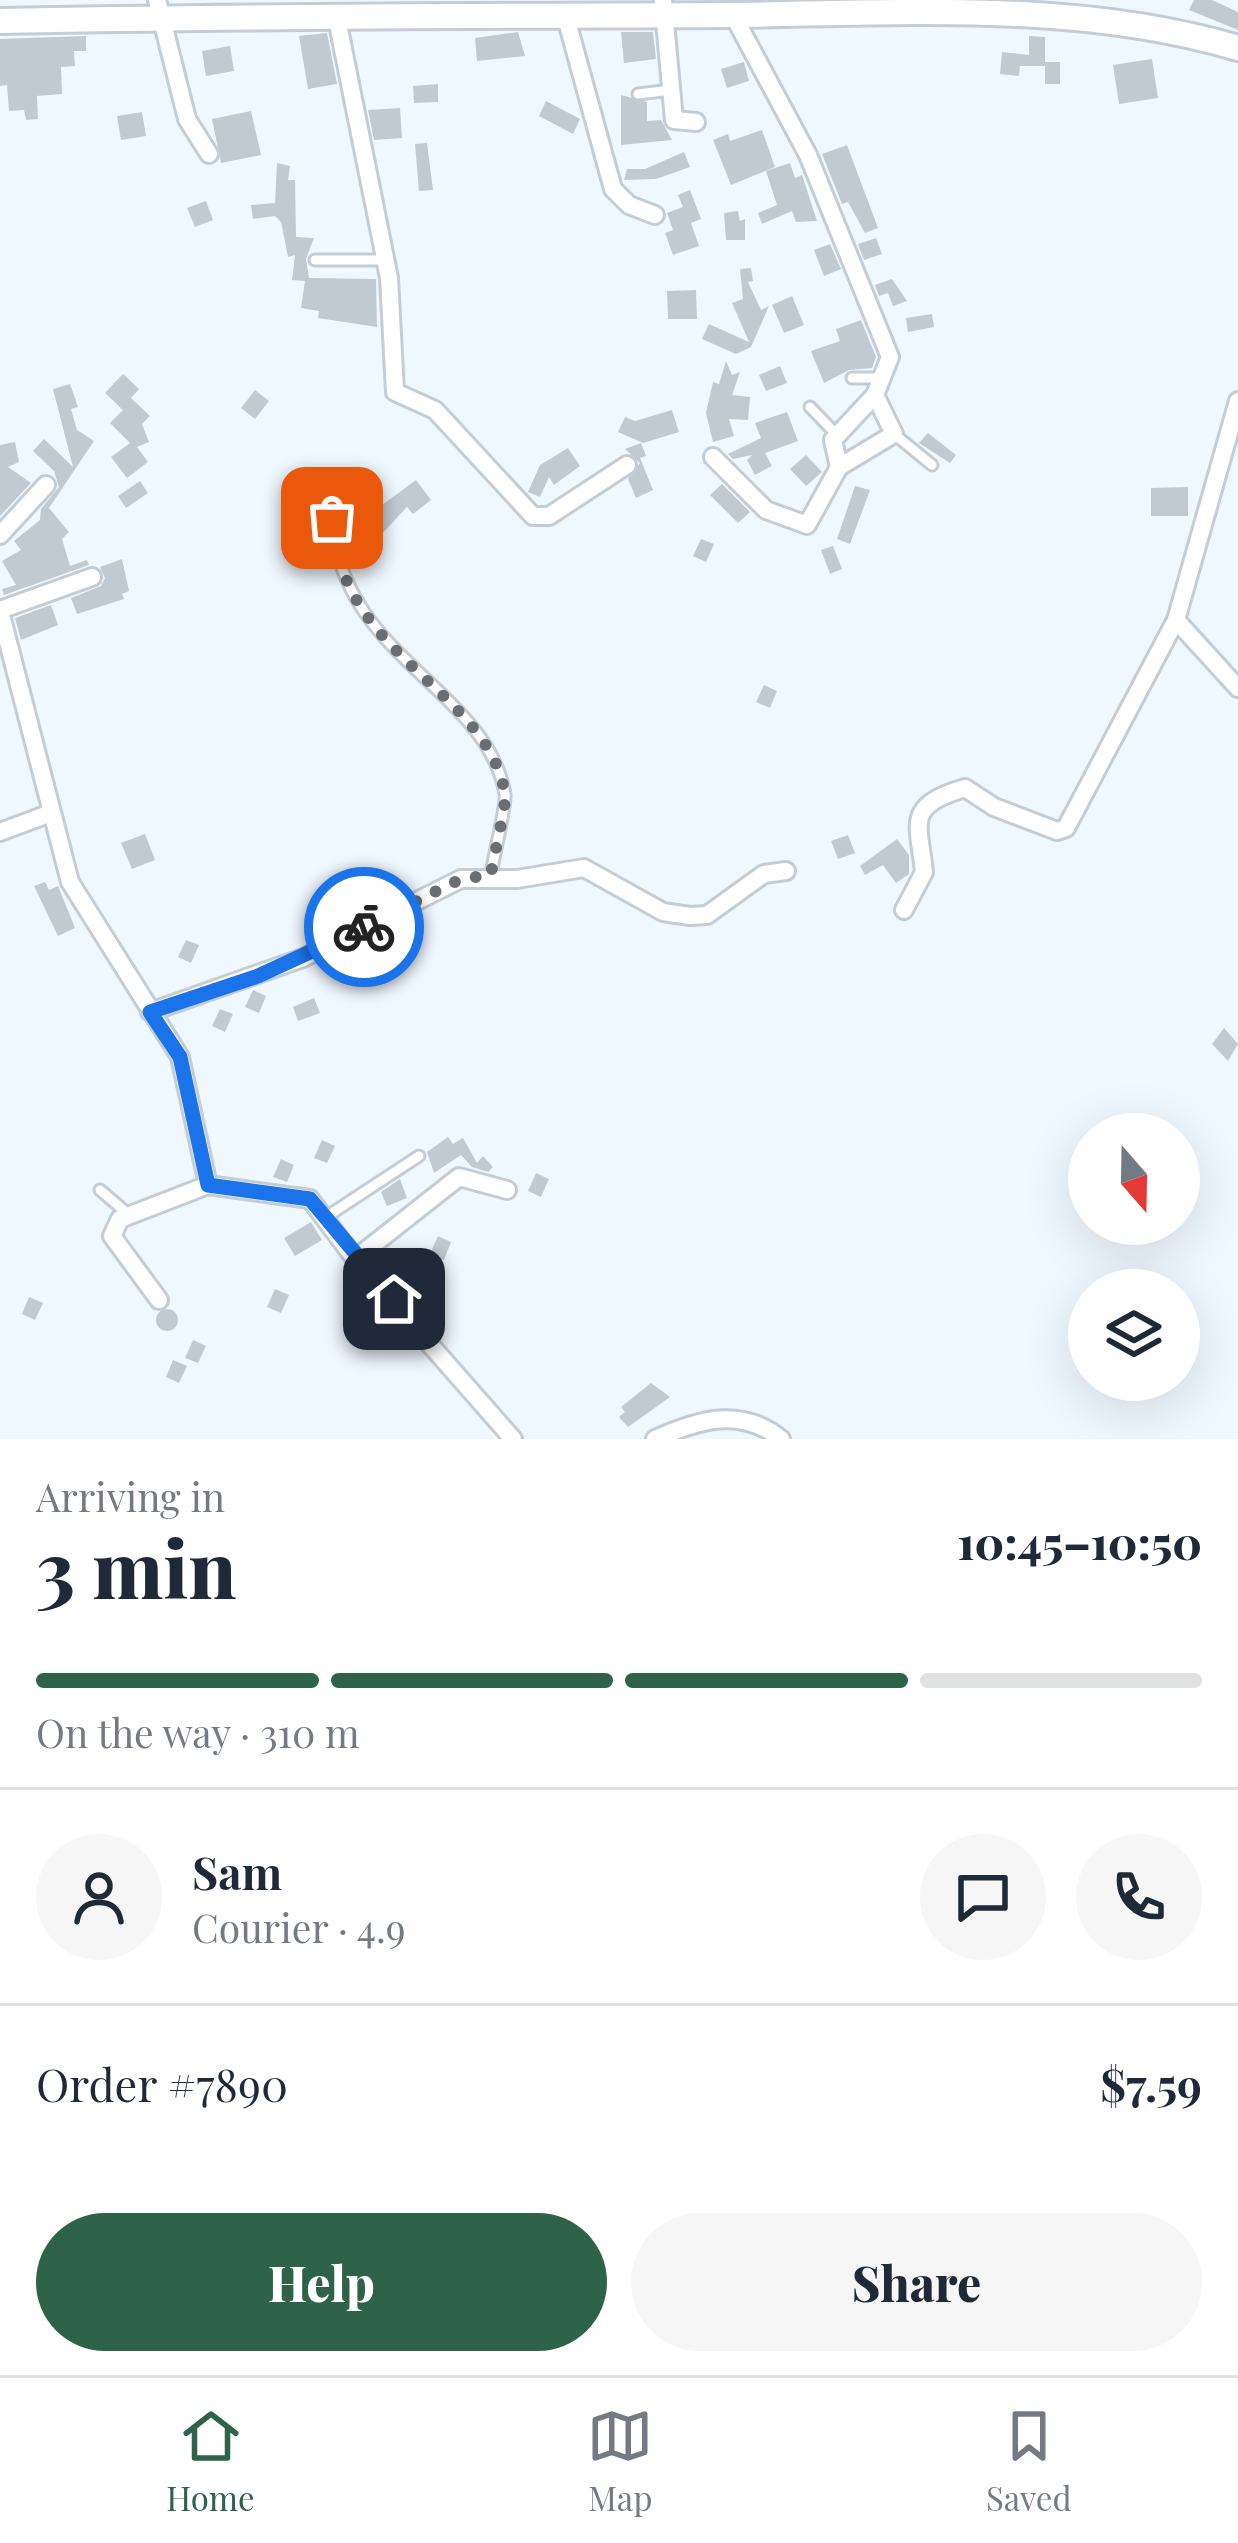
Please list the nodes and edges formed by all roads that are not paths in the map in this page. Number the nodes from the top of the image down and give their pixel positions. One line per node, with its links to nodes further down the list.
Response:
1 (415, 7): 4 (main road); 5 (main road)
2 (664, 7): 5 (main road); 6 (main road); 9 (street)
3 (159, 9): 4 (main road); 7 (main road); 12 (street)
4 (336, 14): 15 (street)
5 (565, 14): 13 (street)
6 (733, 14): 8 (main road); 17 (street)
7 (0, 21)
8 (1238, 48)
9 (671, 90): 10 (lane); 11 (street)
10 (638, 94)
11 (696, 122)
12 (209, 154)
13 (655, 215)
14 (315, 260): 15 (lane)
15 (386, 260): 23 (street)
16 (852, 378): 17 (lane)
17 (878, 386): 20 (street); 21 (street)
18 (1238, 401): 31 (street)
19 (809, 407): 21 (lane)
20 (894, 434): 24 (lane); 25 (street)
21 (837, 435): 25 (street)
22 (712, 457): 25 (street)
23 (626, 465)
24 (932, 465)
25 (839, 467)
26 (46, 485): 28 (street)
27 (332, 518): 36 (lane)
28 (0, 535)
29 (92, 577): 30 (street)
30 (0, 611): 33 (street)
31 (1176, 620): 32 (street); 37 (street)
32 (1238, 688)
33 (51, 813): 34 (street); 38 (street)
34 (0, 832)
35 (786, 871): 36 (street)
36 (491, 875): 38 (street)
37 (904, 910)
38 (150, 1012): 40 (street)
39 (419, 1156): 44 (lane)
40 (208, 1185): 43 (street); 44 (street)
41 (100, 1190): 43 (lane)
42 (507, 1190): 45 (street)
43 (128, 1214): 46 (street)
44 (326, 1216): 45 (street)
45 (355, 1259): 47 (street)
46 (159, 1300)
47 (514, 1439)
48 (655, 1439): 49 (street)
49 (781, 1439)

